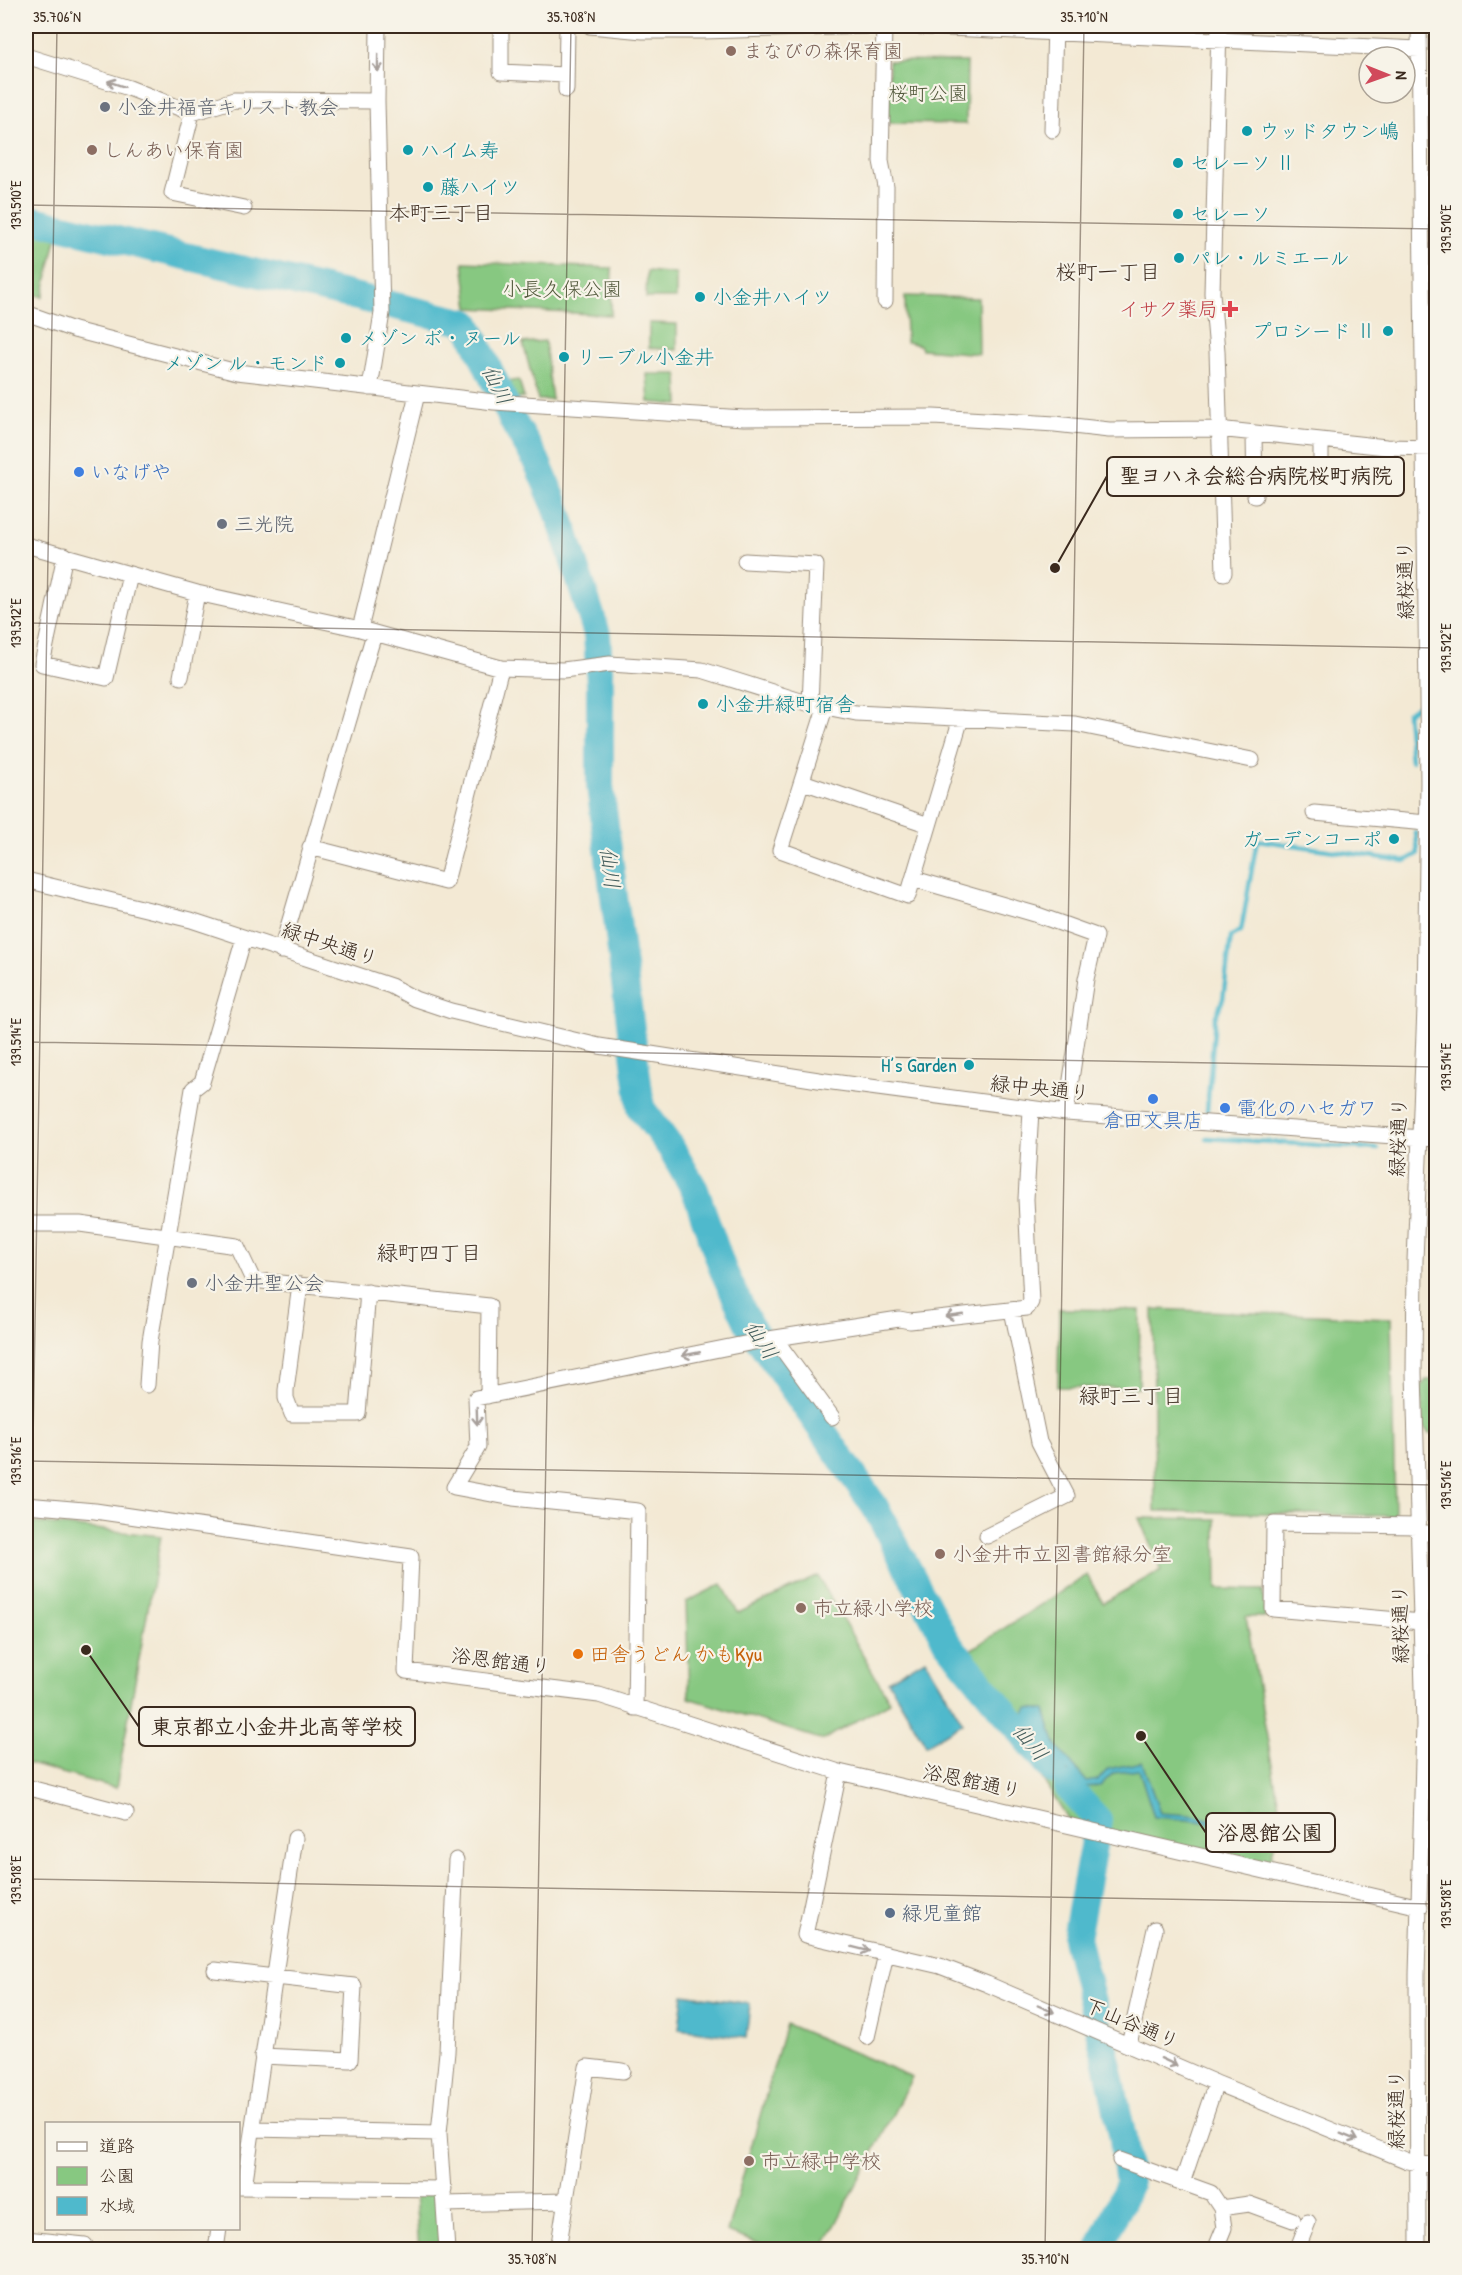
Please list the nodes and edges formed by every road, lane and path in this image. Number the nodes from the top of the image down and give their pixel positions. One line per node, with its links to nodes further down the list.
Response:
1 (378, 26): 14 (street, one-way to 14)
2 (501, 26): 3 (street)
3 (567, 26)
4 (590, 26): 9 (street)
5 (871, 26): 9 (street)
6 (884, 26): 18 (street)
7 (905, 26): 10 (street)
8 (1419, 26): 12 (street, 緑桜通り)
9 (643, 28)
10 (1055, 28): 11 (street); 16 (street)
11 (1218, 32): 12 (street); 22 (street)
12 (1419, 49): 25 (street, 緑桜通り)
13 (26, 56): 15 (street, one-way to 13)
14 (377, 101): 15 (street); 20 (street)
15 (192, 112): 17 (street)
16 (1049, 120)
17 (244, 208)
18 (885, 301)
19 (26, 313): 20 (street)
20 (370, 388): 21 (street)
21 (417, 394): 22 (street); 35 (street)
22 (1218, 429): 23 (street); 32 (street)
23 (1254, 434): 24 (street); 27 (street)
24 (1321, 441): 25 (street); 26 (street)
25 (1431, 448): 28 (street, 緑桜通り)
26 (1321, 465)
27 (1255, 496)
28 (1431, 523): 43 (street, 緑桜通り)
29 (26, 545): 30 (street)
30 (65, 555): 33 (street); 33 (street)
31 (745, 561): 39 (street)
32 (1224, 573)
33 (130, 575): 34 (street)
34 (197, 593): 35 (street); 38 (street)
35 (360, 629): 36 (street)
36 (374, 634): 37 (street); 47 (street)
37 (501, 668): 39 (street); 47 (street)
38 (181, 677)
39 (817, 706): 40 (street); 42 (street)
40 (961, 718): 41 (street); 45 (street)
41 (1252, 760)
42 (803, 782): 45 (street); 48 (street)
43 (1432, 782): 46 (street, 緑桜通り)
44 (1314, 813): 46 (street)
45 (929, 825): 48 (street)
46 (1430, 830): 52 (street, 緑桜通り)
47 (310, 847): 51 (street)
48 (914, 879): 54 (street)
49 (26, 880): 50 (street, 緑中央通り)
50 (244, 938): 51 (street, 緑中央通り); 58 (street)
51 (281, 951): 53 (street, 緑中央通り)
52 (1430, 956): 55 (street, 緑桜通り)
53 (1031, 1110): 54 (street, 緑中央通り); 61 (street)
54 (1066, 1113): 55 (street, 緑中央通り)
55 (1420, 1138): 56 (street, 緑中央通り); 67 (street, 緑桜通り)
56 (1437, 1139)
57 (26, 1224): 58 (street)
58 (168, 1234): 59 (street); 63 (street)
59 (300, 1285): 60 (street); 60 (street)
60 (369, 1292): 64 (street)
61 (1012, 1310): 62 (street, one-way to 62); 69 (street)
62 (772, 1339): 64 (street, one-way to 64); 65 (street)
63 (147, 1385)
64 (488, 1395): 71 (street, one-way to 71)
65 (832, 1417)
66 (26, 1505): 71 (street, 浴恩館通り)
67 (1418, 1530): 68 (street); 70 (street, 緑桜通り); 70 (street)
68 (1437, 1533)
69 (987, 1536)
70 (1422, 1622): 77 (street, 緑桜通り)
71 (635, 1708): 72 (street, 浴恩館通り)
72 (839, 1772): 77 (street, 浴恩館通り); 79 (street, 下山谷通り, one-way to 79)
73 (26, 1787): 74 (street)
74 (126, 1813)
75 (295, 1838): 81 (street)
76 (456, 1860): 88 (street)
77 (1420, 1907): 90 (street, 緑桜通り)
78 (1155, 1929): 83 (street)
79 (886, 1954): 82 (street); 83 (street, 下山谷通り, one-way to 83)
80 (215, 1970): 81 (street)
81 (273, 1976): 84 (street); 84 (street)
82 (867, 2037)
83 (1122, 2041): 86 (street, 下山谷通り, one-way to 86)
84 (262, 2056): 87 (street)
85 (623, 2071): 95 (street)
86 (1216, 2083): 90 (street, 下山谷通り, one-way to 90); 92 (street)
87 (253, 2129): 88 (street); 93 (street)
88 (439, 2133): 94 (street)
89 (1120, 2160): 92 (street)
90 (1417, 2162): 91 (street, 下山谷通り); 106 (street, 緑桜通り)
91 (1437, 2166)
92 (1182, 2183): 96 (street)
93 (241, 2187): 94 (street)
94 (445, 2197): 95 (street); 102 (street)
95 (566, 2200): 103 (street)
96 (1221, 2208): 104 (street); 105 (street)
97 (87, 2230): 100 (street)
98 (219, 2230): 101 (street)
99 (26, 2239): 100 (street)
100 (85, 2247)
101 (216, 2250)
102 (447, 2250)
103 (558, 2250)
104 (1215, 2250)
105 (1297, 2250)
106 (1418, 2250)

